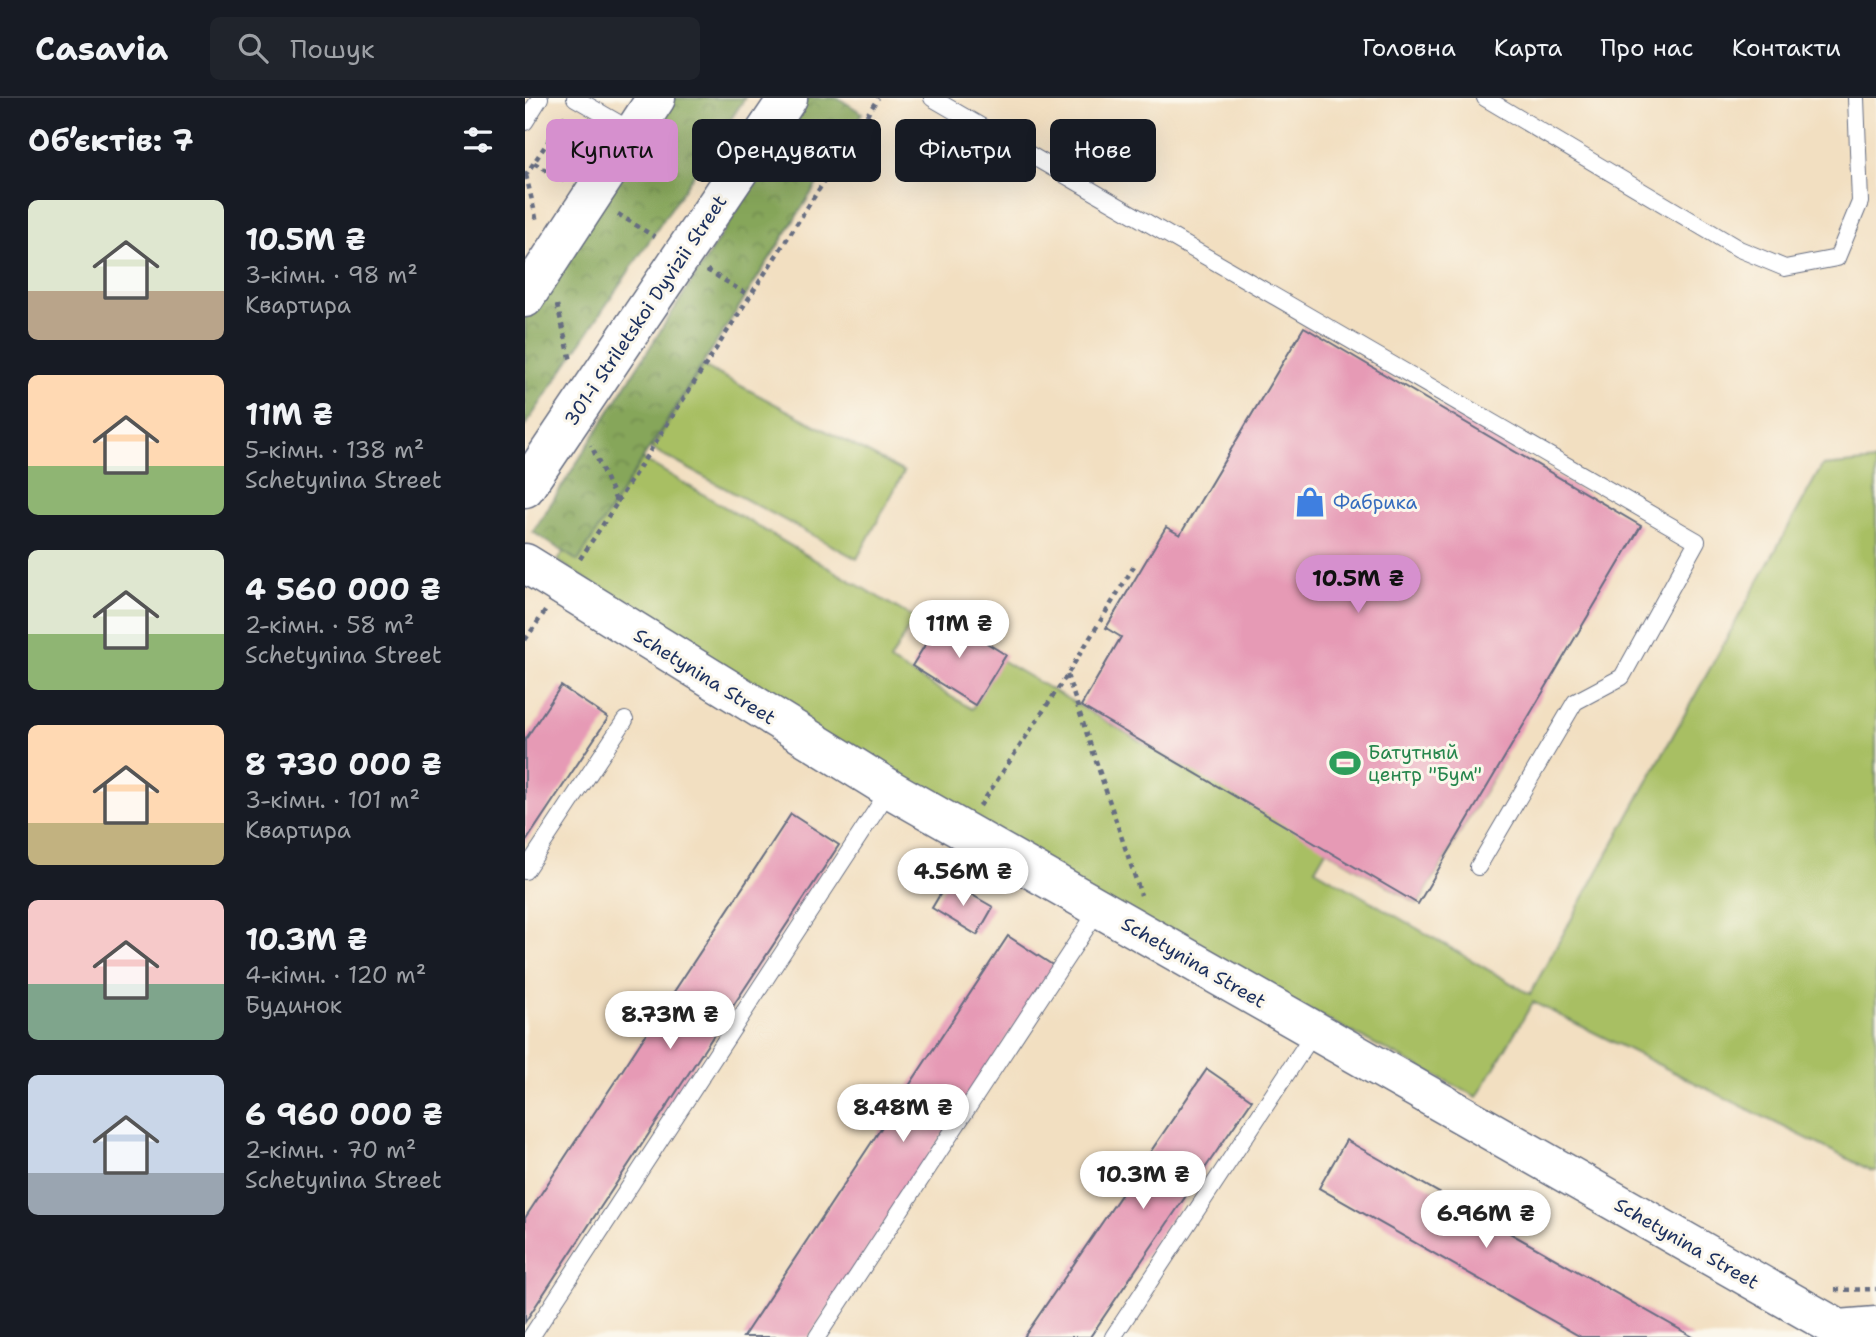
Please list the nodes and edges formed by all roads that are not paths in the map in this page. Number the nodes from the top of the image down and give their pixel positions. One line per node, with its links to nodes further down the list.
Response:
1 (540, 98): 10 (lane)
2 (576, 98): 8 (lane)
3 (656, 98): 9 (street)
4 (788, 98): 13 (street, 301-i Striletskoi Dyvizii Street)
5 (932, 98): 17 (lane)
6 (1485, 98): 7 (lane)
7 (1856, 98)
8 (612, 119)
9 (642, 119)
10 (525, 122)
11 (601, 182): 12 (street)
12 (525, 298)
13 (525, 488)
14 (525, 563): 16 (street, Schetynina Street)
15 (625, 720): 18 (lane)
16 (890, 789): 19 (street, Schetynina Street); 22 (lane)
17 (1478, 867)
18 (525, 871)
19 (1100, 907): 20 (street, Schetynina Street); 23 (lane)
20 (1315, 1031): 21 (street, Schetynina Street); 24 (lane)
21 (1850, 1331)
22 (531, 1337)
23 (817, 1337)
24 (1113, 1337)

